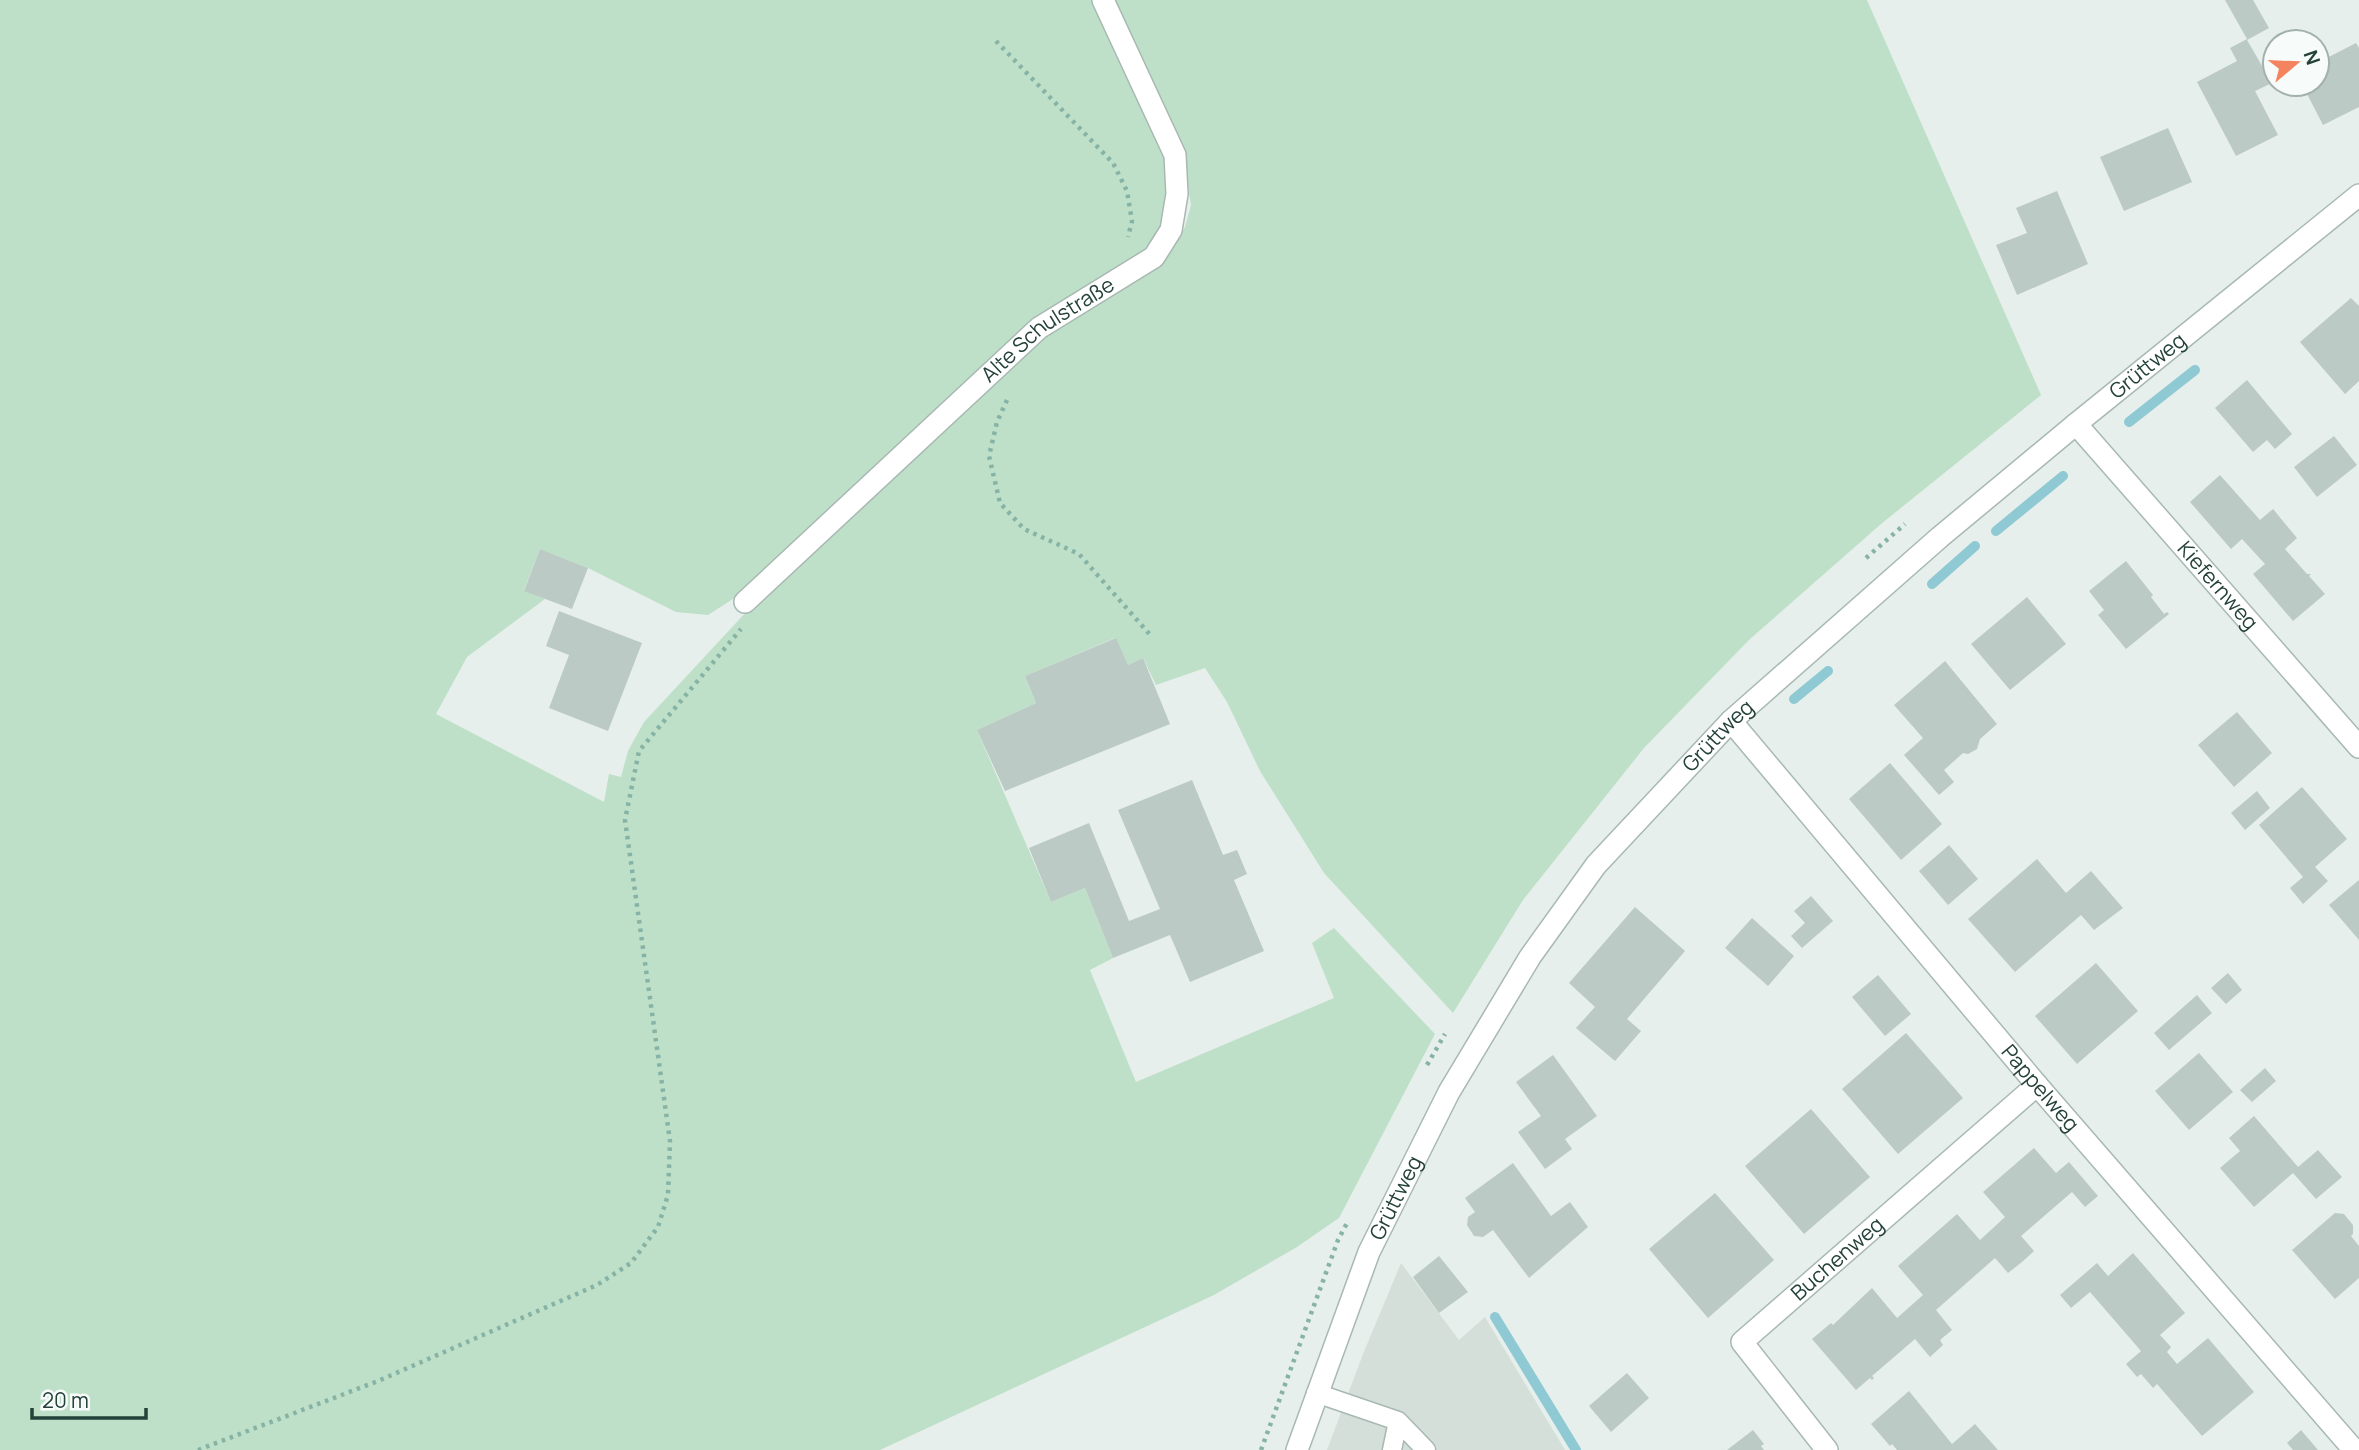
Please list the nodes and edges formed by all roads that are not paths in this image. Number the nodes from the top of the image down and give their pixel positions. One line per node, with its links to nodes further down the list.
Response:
1 (1103, 0): 4 (street, Alte Schulstraße)
2 (2359, 195): 3 (street, Grüttweg)
3 (2076, 424): 5 (street, Grüttweg); 6 (street, Kiefernweg)
4 (744, 602)
5 (1731, 721): 7 (street, Pappelweg); 8 (street, Grüttweg)
6 (2359, 747)
7 (2038, 1085): 13 (street, Buchenweg); 14 (street, Pappelweg)
8 (1316, 1393): 9 (lane); 10 (street, Grüttweg)
9 (1398, 1421): 11 (lane); 12 (lane)
10 (1297, 1450)
11 (1392, 1450)
12 (1426, 1450)
13 (1827, 1450)
14 (2354, 1450)

